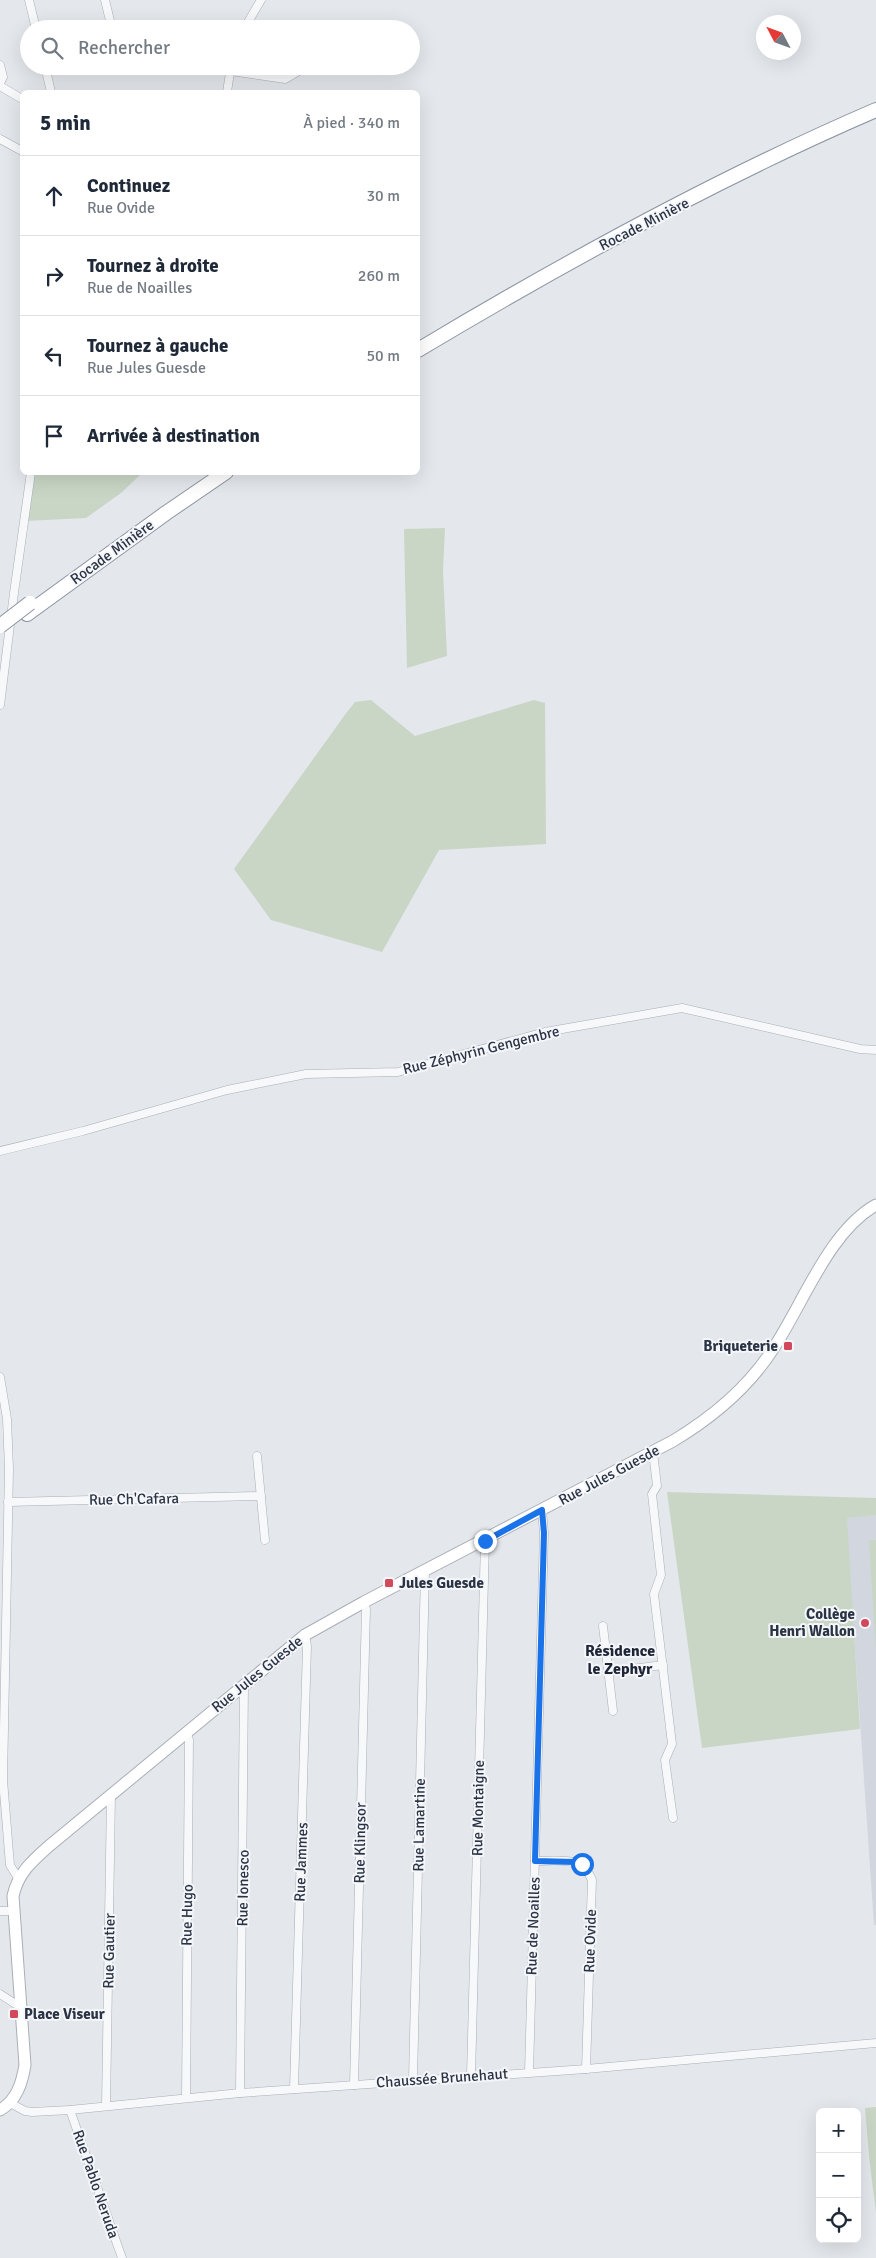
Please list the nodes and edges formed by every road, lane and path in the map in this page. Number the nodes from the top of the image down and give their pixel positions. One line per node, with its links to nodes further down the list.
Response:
1 (29, 0): 4 (street)
2 (105, 0): 5 (street)
3 (261, 0): 6 (street)
4 (34, 20)
5 (110, 20)
6 (249, 20)
7 (0, 65): 12 (street)
8 (47, 75): 13 (street)
9 (229, 75): 14 (street)
10 (263, 75): 11 (street)
11 (292, 75)
12 (0, 85): 15 (street)
13 (51, 90)
14 (227, 90)
15 (20, 98)
16 (876, 100): 20 (highway, Rocade Minière)
17 (876, 110): 21 (highway, Rocade Minière)
18 (0, 139): 19 (street)
19 (20, 150)
20 (420, 339)
21 (420, 349)
22 (31, 475): 28 (street)
23 (206, 475): 25 (highway, Rocade Minière)
24 (222, 475): 25 (highway, Rocade Minière)
25 (28, 609): 26 (highway, Rocade Minière, bridge); 27 (highway, Rocade Minière)
26 (0, 626)
27 (0, 635)
28 (0, 706)
29 (876, 1050): 30 (street, Rue Zéphyrin Gengembre)
30 (0, 1151)
31 (876, 1205): 33 (main road, Rue Jules Guesde)
32 (0, 1376): 36 (street)
33 (653, 1452): 37 (main road, Rue Jules Guesde); 44 (street)
34 (257, 1456): 35 (street)
35 (260, 1496): 36 (street, Rue Ch'Cafara); 38 (street)
36 (8, 1502): 52 (street)
37 (542, 1510): 39 (main road, Rue Jules Guesde); 51 (street, Rue de Noailles)
38 (265, 1540)
39 (485, 1541): 40 (main road, Rue Jules Guesde); 60 (street, Rue Montaigne)
40 (425, 1571): 41 (main road, Rue Jules Guesde); 61 (street, Rue Lamartine)
41 (364, 1602): 43 (main road, Rue Jules Guesde); 62 (street, Rue Klingsor)
42 (603, 1626): 45 (street)
43 (305, 1636): 46 (main road, Rue Jules Guesde); 63 (street, Rue Jammes)
44 (662, 1665): 45 (street); 50 (street)
45 (609, 1672): 47 (street)
46 (244, 1684): 48 (main road, Rue Jules Guesde); 64 (street, Rue Ionesco)
47 (613, 1711)
48 (186, 1732): 49 (main road, Rue Jules Guesde); 65 (street, Rue Hugo)
49 (111, 1795): 52 (main road, Rue Jules Guesde); 67 (street, Rue Gautier)
50 (673, 1818)
51 (535, 1861): 58 (street, Rue Ovide); 59 (street, Rue de Noailles)
52 (18, 1878): 54 (main road)
53 (0, 1911): 54 (street)
54 (14, 1911): 56 (main road)
55 (0, 1994): 56 (street)
56 (20, 2007): 66 (main road)
57 (876, 2043): 58 (street, Chaussée Brunehaut)
58 (586, 2069): 59 (street, Chaussée Brunehaut)
59 (529, 2072): 60 (street, Chaussée Brunehaut)
60 (471, 2076): 61 (street, Chaussée Brunehaut)
61 (413, 2080): 62 (street, Chaussée Brunehaut)
62 (354, 2085): 63 (street, Chaussée Brunehaut)
63 (294, 2089): 64 (street, Chaussée Brunehaut)
64 (240, 2093): 65 (street, Chaussée Brunehaut)
65 (186, 2098): 67 (street, Chaussée Brunehaut)
66 (10, 2103): 68 (main road); 69 (street, Chaussée Brunehaut)
67 (106, 2106): 69 (street, Chaussée Brunehaut)
68 (0, 2110)
69 (70, 2110): 70 (street, Rue Pablo Neruda)
70 (122, 2258)

